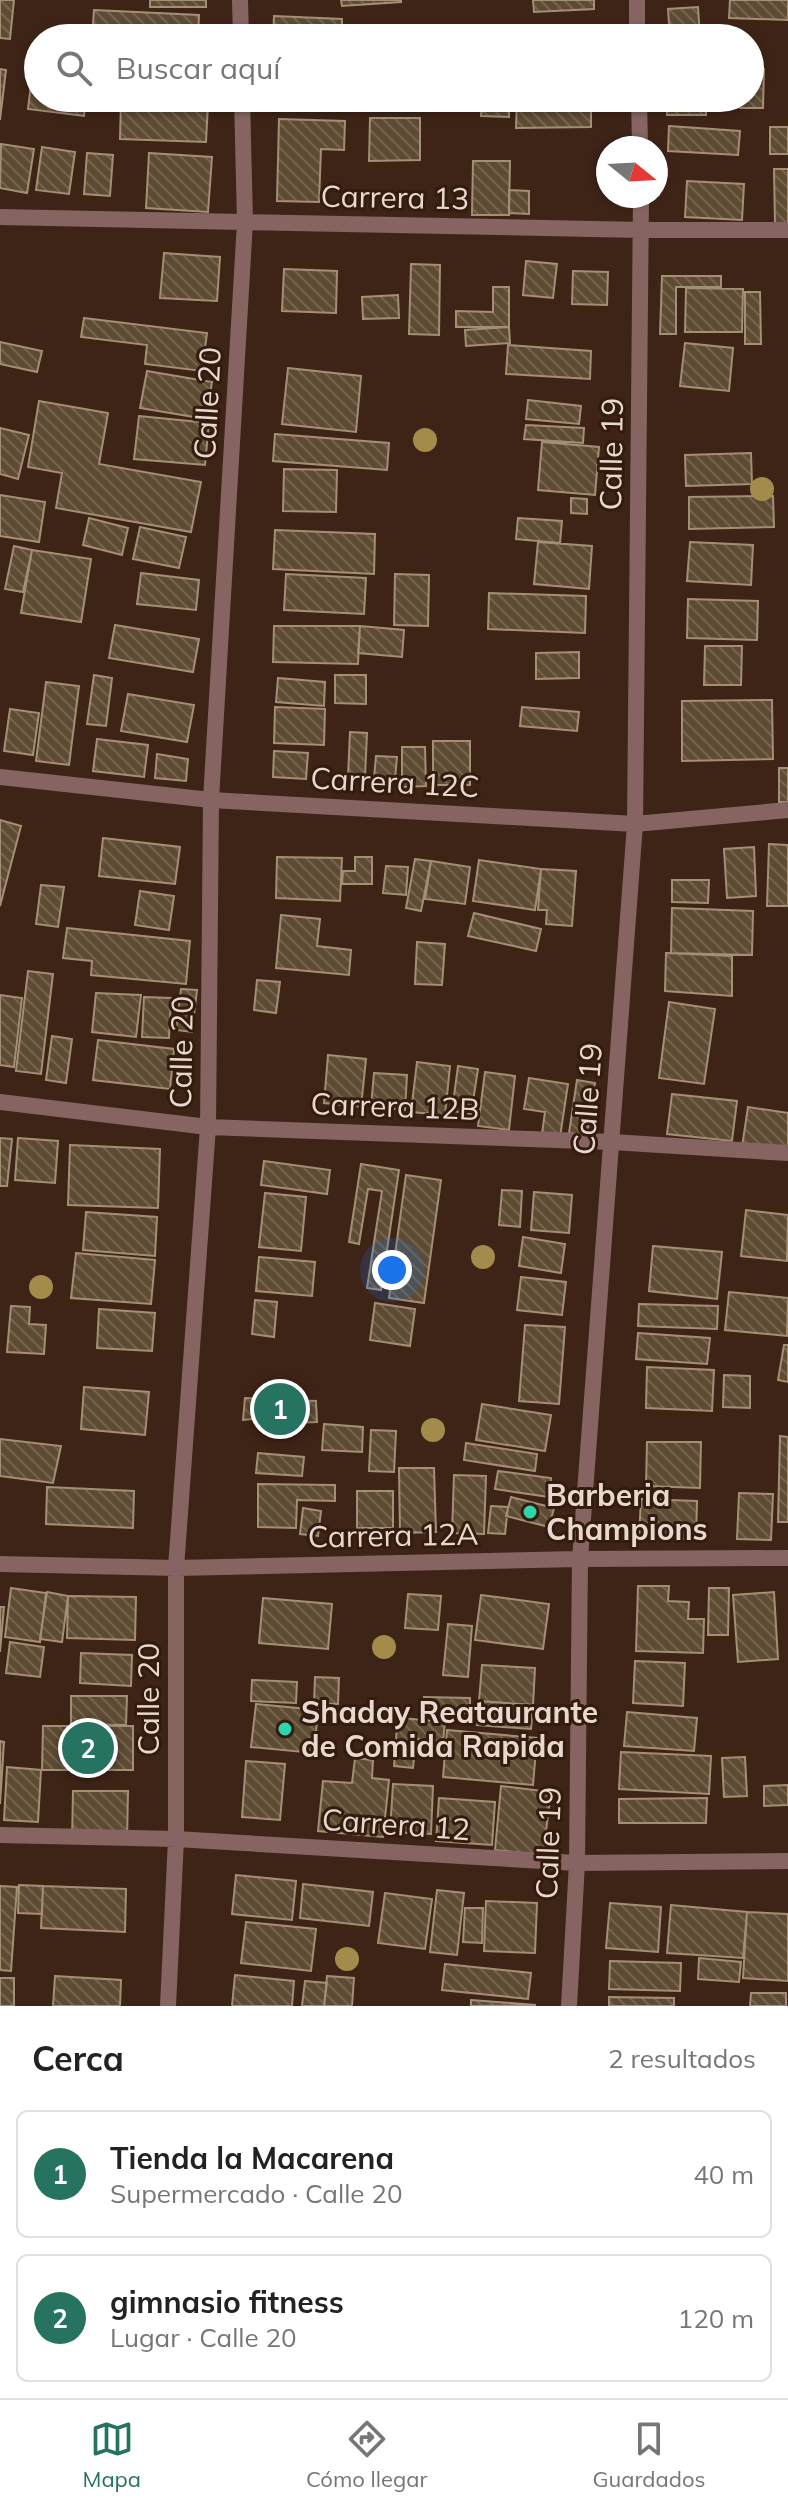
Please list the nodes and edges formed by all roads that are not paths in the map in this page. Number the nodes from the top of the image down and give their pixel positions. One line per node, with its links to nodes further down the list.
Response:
1 (240, 0): 3 (street)
2 (637, 0): 4 (street)
3 (241, 24)
4 (637, 24)
5 (242, 112): 10 (street, Calle 20)
6 (639, 112): 7 (street)
7 (640, 136)
8 (641, 208): 11 (street, Calle 19)
9 (0, 217): 10 (street, Carrera 13)
10 (245, 222): 11 (street, Carrera 13); 14 (street, Calle 20)
11 (642, 230): 12 (street, Carrera 13); 16 (street, Calle 19)
12 (788, 230)
13 (0, 777): 14 (street, Carrera 12C)
14 (211, 800): 16 (street, Carrera 12C); 18 (street, Calle 20)
15 (788, 810): 16 (street, Carrera 12C)
16 (635, 824): 19 (street, Calle 19)
17 (0, 1102): 18 (street, Carrera 12B)
18 (208, 1127): 19 (street, Carrera 12B); 24 (street, Calle 20)
19 (612, 1142): 20 (street, Carrera 12B); 22 (street, Calle 19)
20 (788, 1153)
21 (788, 1558): 22 (street, Carrera 12A)
22 (580, 1559): 24 (street, Carrera 12A); 28 (street, Calle 19)
23 (0, 1564): 24 (street, Carrera 12A)
24 (176, 1568): 26 (street, Calle 20)
25 (0, 1835): 26 (street, Carrera 12)
26 (176, 1839): 28 (street, Carrera 12); 29 (street, Calle 20)
27 (788, 1861): 28 (street, Carrera 12)
28 (577, 1863): 30 (street, Calle 19)
29 (168, 2006)
30 (569, 2006)

